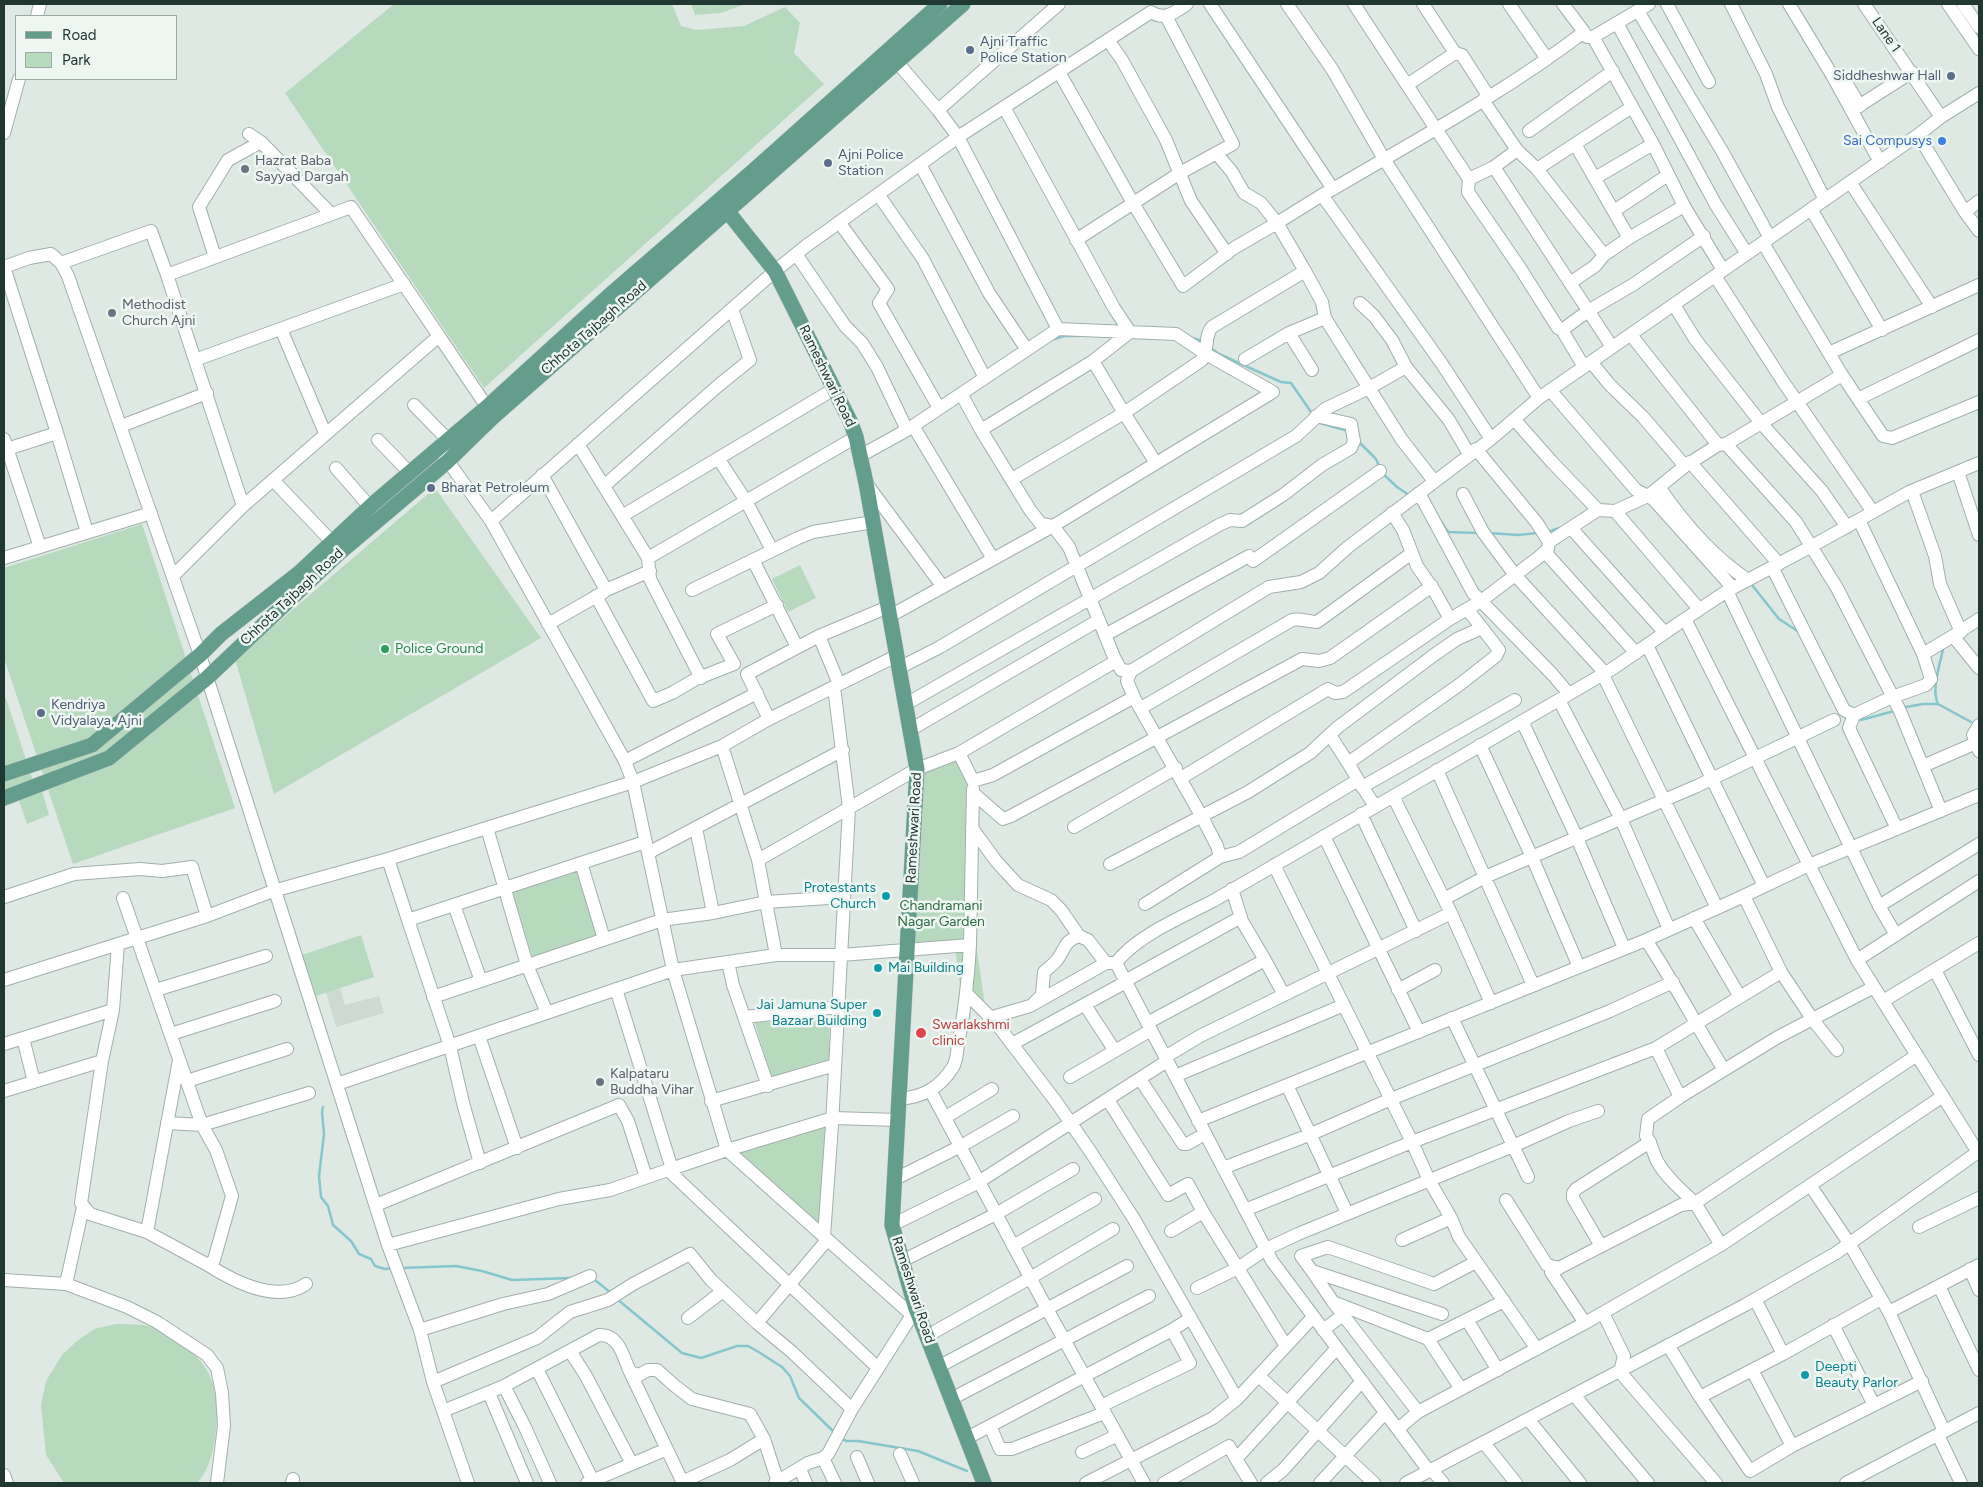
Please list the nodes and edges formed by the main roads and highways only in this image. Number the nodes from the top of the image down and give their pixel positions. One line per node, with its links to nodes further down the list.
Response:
1 (940, 4): 3 (main road)
2 (963, 4): 3 (main road, Chhota Tajbagh Road)
3 (723, 207): 4 (main road); 5 (main road, Chhota Tajbagh Road); 6 (main road, Rameshwari Road)
4 (4, 774)
5 (4, 798)
6 (984, 1483)

